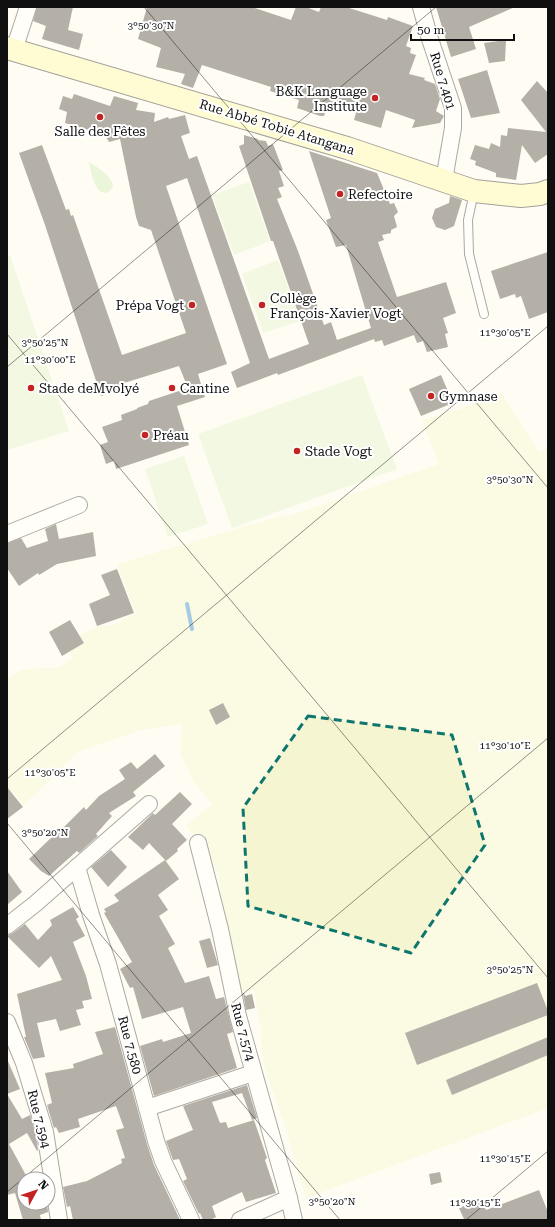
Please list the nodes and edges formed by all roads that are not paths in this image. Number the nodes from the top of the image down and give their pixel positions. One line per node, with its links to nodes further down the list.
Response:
1 (28, 7): 3 (street)
2 (421, 7): 4 (street, Rue 7.401)
3 (10, 49): 4 (main road, Rue Abbé Tobie Atangana)
4 (444, 180): 5 (main road, Rue Abbé Tobie Atangana)
5 (474, 191): 6 (main road, Rue Abbé Tobie Atangana); 7 (lane)
6 (548, 191)
7 (484, 314)
8 (79, 505): 9 (street)
9 (7, 534)
10 (149, 804): 12 (street)
11 (198, 843): 15 (street, Rue 7.574)
12 (77, 867): 13 (street); 16 (street, Rue 7.580)
13 (7, 926)
14 (7, 1022): 18 (street, Rue 7.594)
15 (253, 1073): 16 (street); 17 (street, Rue 7.574)
16 (147, 1108): 19 (street, Rue 7.580)
17 (289, 1198): 20 (street); 21 (street, Rue 7.574)
18 (58, 1220)
19 (191, 1220)
20 (240, 1220)
21 (294, 1220)

